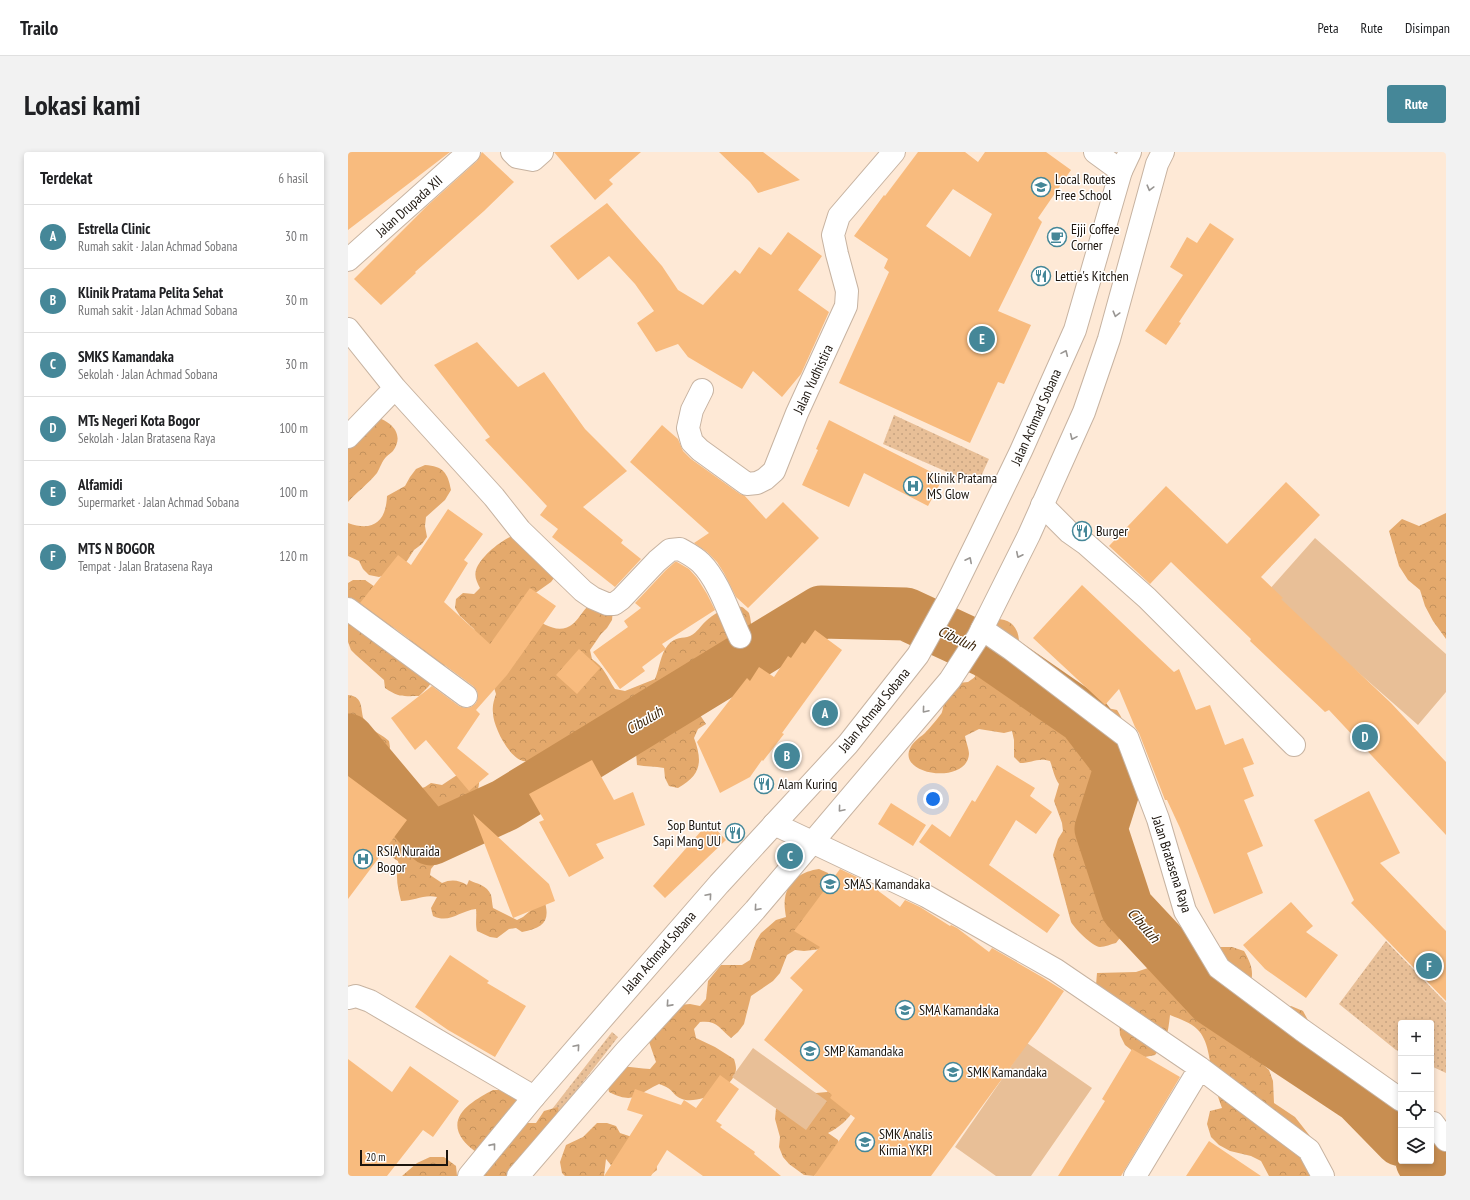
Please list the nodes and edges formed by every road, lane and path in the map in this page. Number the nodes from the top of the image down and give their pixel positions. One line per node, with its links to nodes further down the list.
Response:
1 (469, 152): 8 (street, Jalan Drupada XII)
2 (512, 152): 3 (street)
3 (542, 152)
4 (894, 152): 11 (street, Jalan Yudhistira)
5 (1095, 152): 7 (street)
6 (1163, 152): 13 (street, one-way to 13)
7 (1125, 161): 19 (street, Jalan Achmad Sobana, one-way to 7)
8 (348, 260)
9 (348, 329): 10 (street)
10 (395, 388): 12 (street); 16 (street)
11 (702, 390)
12 (348, 437)
13 (1042, 505): 15 (street, one-way to 15); 18 (street)
14 (348, 609): 17 (street)
15 (980, 633): 20 (street, one-way to 20); 24 (street, Jalan Bratasena Raya)
16 (740, 637)
17 (466, 696)
18 (1294, 745)
19 (774, 824): 20 (street); 23 (street, Jalan Achmad Sobana, one-way to 19)
20 (813, 842): 22 (street); 26 (street, one-way to 26)
21 (348, 998): 23 (street)
22 (1200, 1068): 27 (street); 28 (street)
23 (534, 1097): 25 (street, Jalan Achmad Sobana, one-way to 23)
24 (1398, 1098)
25 (469, 1176)
26 (518, 1176)
27 (1135, 1176)
28 (1323, 1176)

